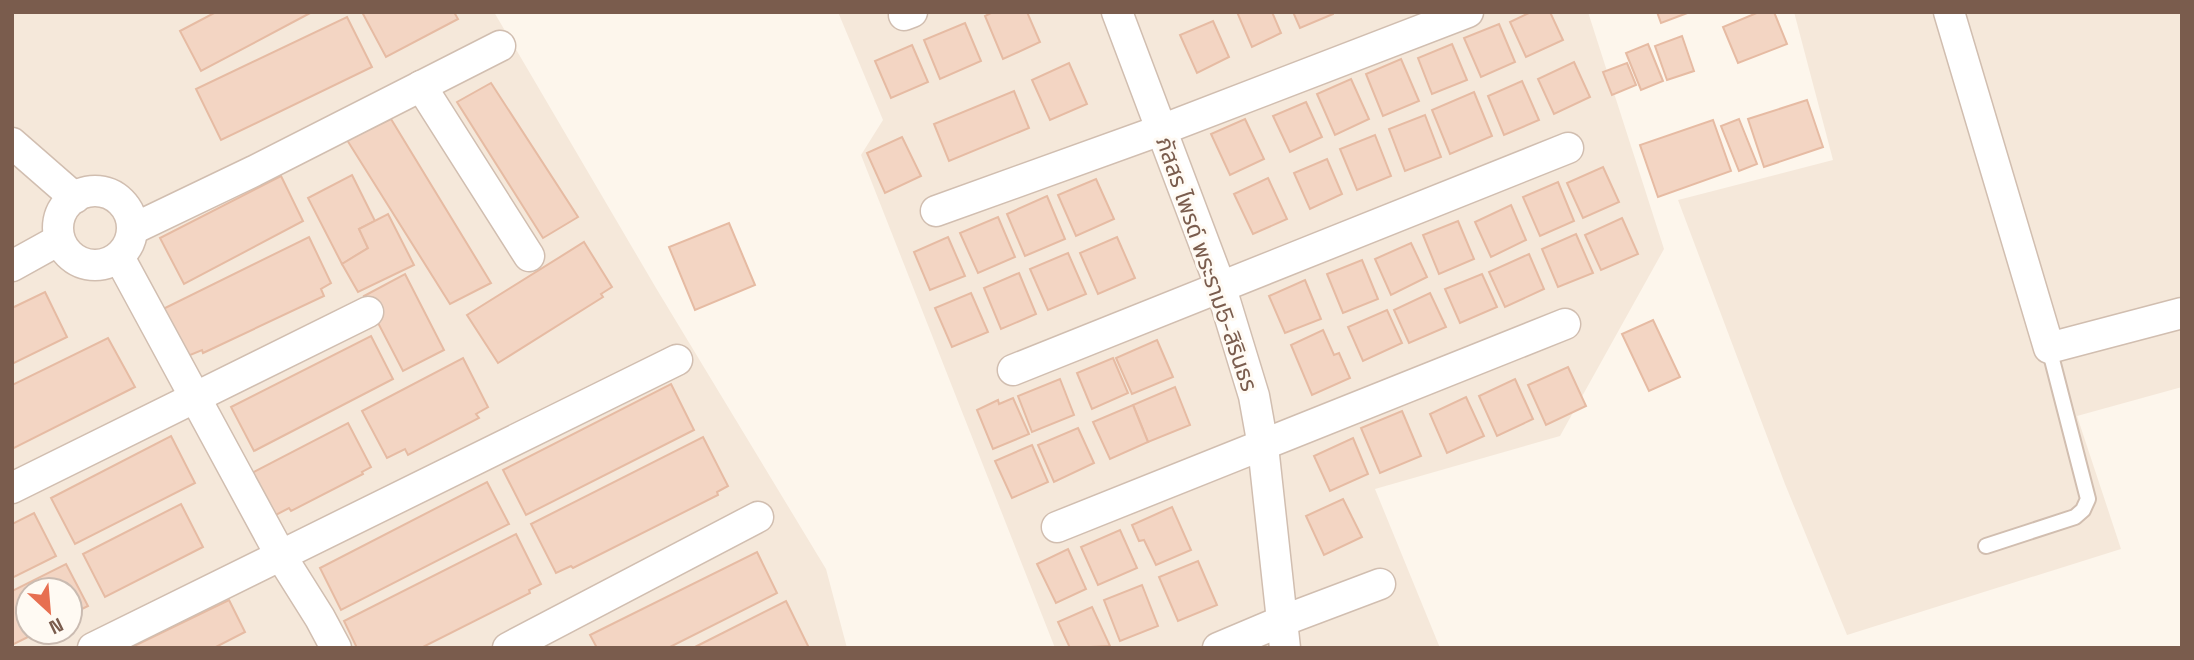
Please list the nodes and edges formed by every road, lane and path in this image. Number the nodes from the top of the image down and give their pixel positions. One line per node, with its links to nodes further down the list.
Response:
1 (1117, 12): 6 (street, ภัสสร ไพรด์ พระราม5-สิรินธร)
2 (1468, 12): 6 (street)
3 (1949, 12): 20 (street)
4 (500, 46): 5 (street)
5 (421, 86): 11 (street); 13 (street)
6 (1161, 130): 10 (street); 16 (street, ภัสสร ไพรด์ พระราม5-สิรินธร)
7 (12, 143): 9 (street)
8 (1568, 148): 16 (street)
9 (75, 198): 11 (street); 12 (street)
10 (936, 212)
11 (133, 229): 14 (street)
12 (60, 240): 14 (street); 15 (street)
13 (529, 256)
14 (119, 257): 23 (street)
15 (12, 266)
16 (1221, 288): 22 (street); 24 (street, ภัสสร ไพรด์ พระราม5-สิรินธร)
17 (368, 312): 23 (street)
18 (2182, 313): 20 (street)
19 (1565, 324): 24 (street)
20 (2049, 348): 28 (lane)
21 (677, 360): 29 (street)
22 (1013, 370)
23 (195, 399): 25 (street); 29 (street)
24 (1263, 446): 27 (street); 31 (street, ภัสสร ไพรด์ พระราม5-สิรินธร)
25 (12, 488)
26 (758, 517): 34 (street)
27 (1057, 527)
28 (1986, 546)
29 (281, 556): 32 (street); 33 (street)
30 (1380, 584): 31 (street)
31 (1284, 634): 35 (street)
32 (93, 648)
33 (336, 648)
34 (509, 648)
35 (1218, 648)

